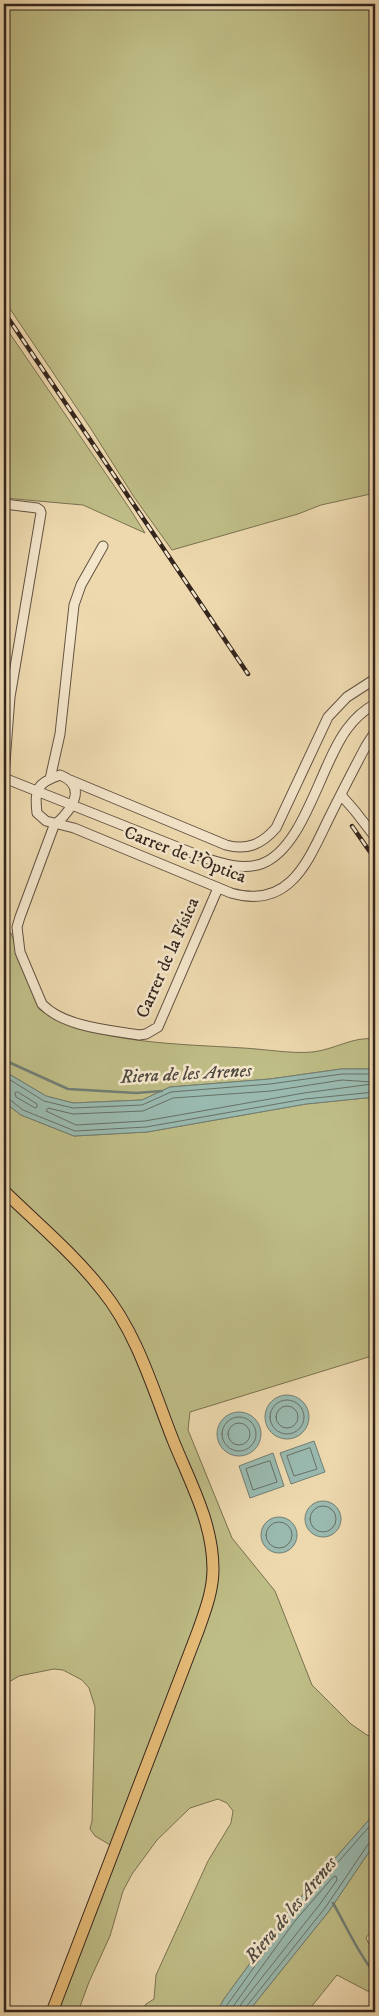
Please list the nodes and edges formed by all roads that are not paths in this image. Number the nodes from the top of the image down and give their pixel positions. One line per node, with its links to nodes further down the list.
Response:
1 (4, 504): 8 (street)
2 (103, 546): 6 (street)
3 (375, 678): 13 (street)
4 (375, 704): 15 (street)
5 (375, 732): 14 (street, Carrer de l'Òptica)
6 (56, 759): 7 (street); 9 (street)
7 (60, 775): 9 (street); 10 (street)
8 (4, 777): 11 (street)
9 (50, 779): 11 (street)
10 (70, 780): 12 (street); 13 (street)
11 (37, 791): 15 (street); 17 (street, Carrer de l'Òptica)
12 (75, 794): 13 (street); 15 (street)
13 (100, 794)
14 (341, 795): 19 (street); 20 (street, Carrer de l'Òptica)
15 (74, 806): 16 (street)
16 (66, 815): 17 (street); 18 (street)
17 (56, 823): 18 (street, Carrer de l'Òptica); 20 (street, Carrer de la Física)
18 (74, 828): 20 (street, Carrer de l'Òptica)
19 (375, 837)
20 (218, 888)
21 (4, 1191): 22 (main road)
22 (52, 2012)

